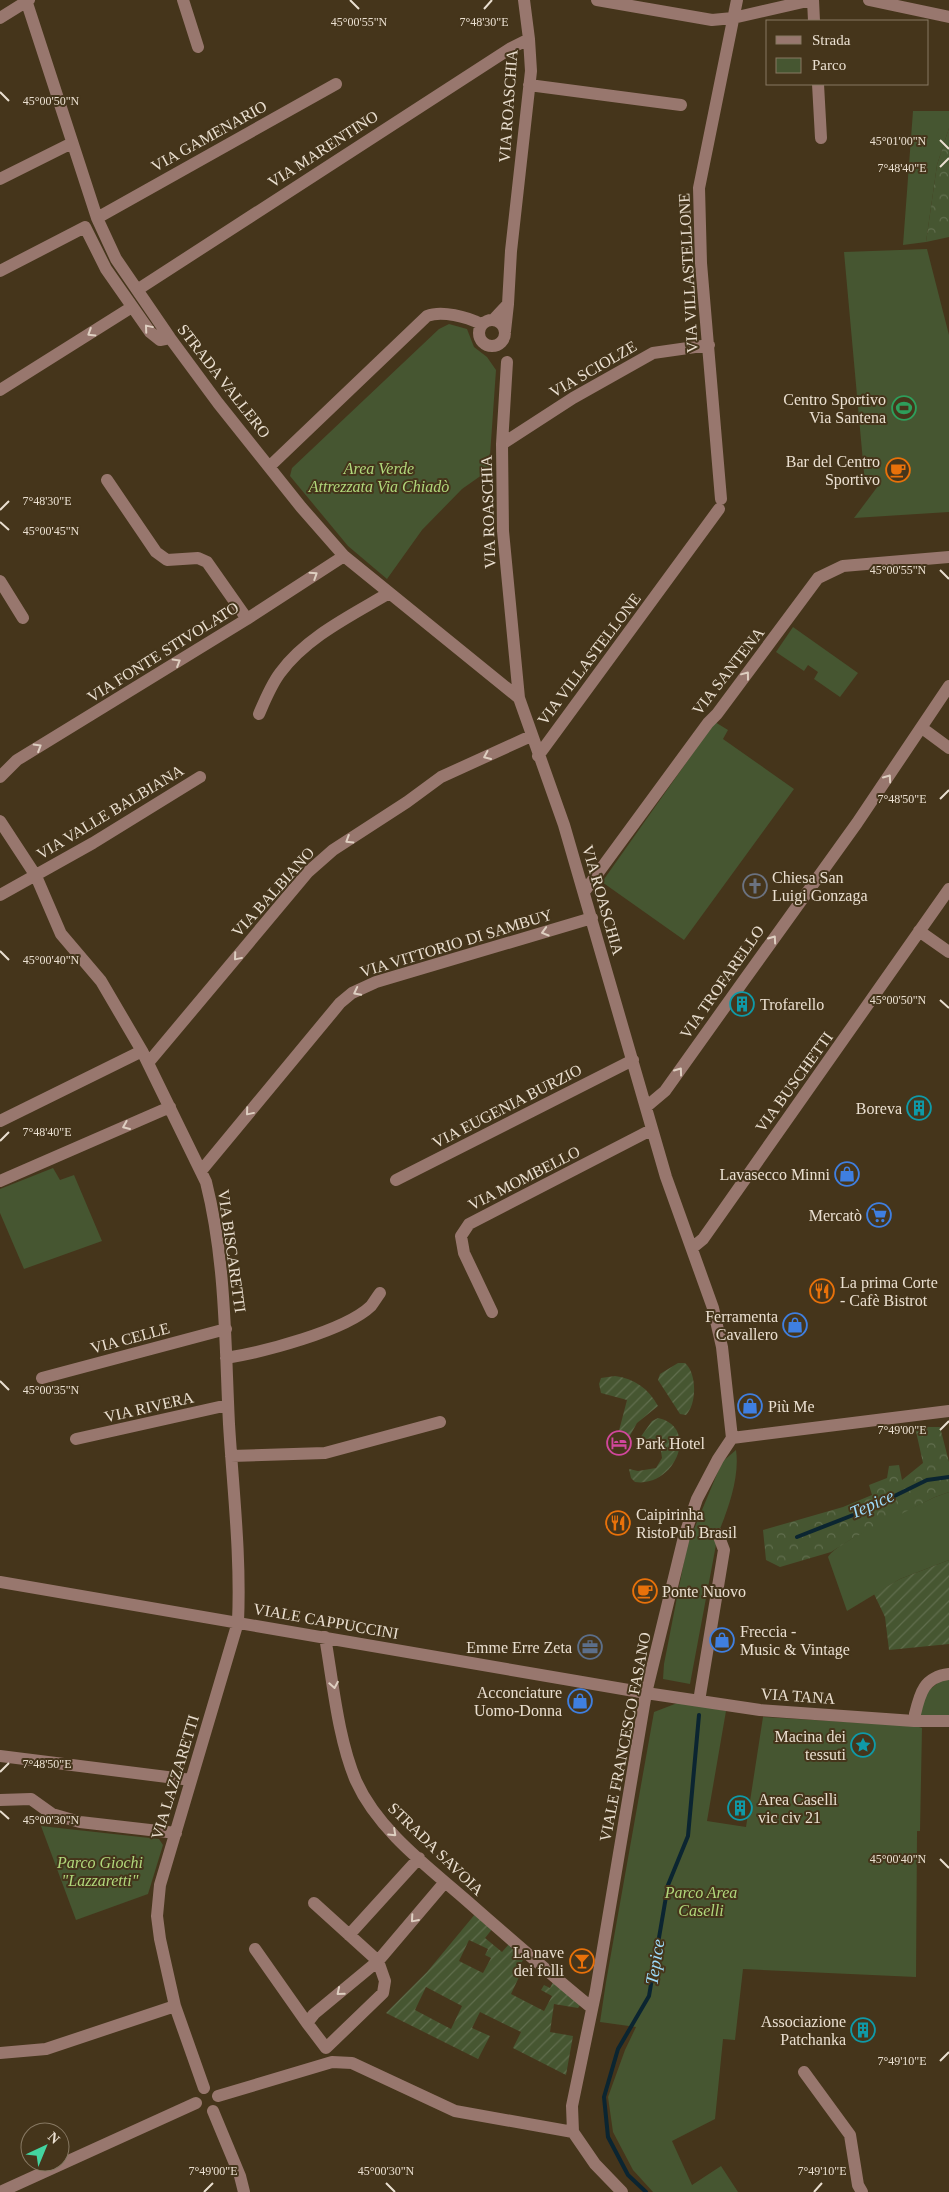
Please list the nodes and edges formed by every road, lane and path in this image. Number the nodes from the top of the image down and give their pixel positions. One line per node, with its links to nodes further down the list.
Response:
1 (27, 0): 10 (street); 20 (street, STRADA VALLERO)
2 (183, 0): 14 (street)
3 (524, 0): 13 (street, VIA ROASCHIA)
4 (597, 0): 11 (street)
5 (736, 0): 11 (street, VIA VILLASTELLONE)
6 (812, 0): 11 (street); 12 (street)
7 (869, 0): 8 (street)
8 (893, 2): 9 (street)
9 (949, 17)
10 (0, 18)
11 (733, 18): 30 (street, VIA VILLASTELLONE)
12 (814, 20)
13 (529, 39): 16 (street, VIA ROASCHIA); 24 (street, VIA MARENTINO)
14 (198, 47)
15 (336, 84): 22 (street, VIA GAMENARIO)
16 (529, 85): 18 (street); 25 (street, VIA ROASCHIA)
17 (818, 85): 19 (street)
18 (681, 105)
19 (821, 138)
20 (72, 143): 21 (street); 22 (street, STRADA VALLERO)
21 (0, 179)
22 (97, 218): 24 (street, STRADA VALLERO)
23 (0, 271): 26 (street)
24 (137, 290): 28 (street, STRADA VALLERO)
25 (508, 304): 27 (street); 29 (street, VIA ROASCHIA)
26 (132, 307): 28 (street, one-way to 26); 31 (street, one-way to 31)
27 (487, 322): 29 (street); 29 (street); 33 (street)
28 (170, 338): 33 (street, STRADA VALLERO)
29 (500, 339): 32 (street, VIA ROASCHIA)
30 (708, 345): 32 (street, VIA SCIOLZE); 47 (street, VIA VILLASTELLONE)
31 (0, 390)
32 (502, 444): 42 (street, VIA ROASCHIA)
33 (270, 466): 35 (street, STRADA VALLERO)
34 (107, 480): 40 (street)
35 (344, 556): 38 (street, STRADA VALLERO); 40 (street, VIA FONTE STIVOLATO, one-way to 35)
36 (949, 556): 53 (street, VIA SANTENA, one-way to 36)
37 (0, 582): 39 (street)
38 (389, 593): 42 (street, STRADA VALLERO); 43 (street)
39 (23, 618)
40 (247, 619): 48 (street, VIA FONTE STIVOLATO, one-way to 40)
41 (949, 686): 44 (street)
42 (518, 698): 45 (street, VIA ROASCHIA)
43 (259, 714)
44 (922, 728): 46 (street); 62 (street, VIA TROFARELLO, one-way to 44)
45 (532, 736): 47 (street, VIA ROASCHIA); 60 (street, VIA BALBIANO, one-way to 60)
46 (949, 748)
47 (538, 756): 53 (street, VIA ROASCHIA)
48 (0, 777)
49 (200, 777): 51 (street, VIA VALLE BALBIANA)
50 (0, 821): 51 (street, VIA BISCARETTI)
51 (36, 876): 54 (street, VIA VALLE BALBIANA); 58 (street, VIA BISCARETTI)
52 (949, 889): 56 (street, VIA BUSCHETTI)
53 (584, 892): 55 (street, VIA ROASCHIA)
54 (0, 895)
55 (592, 918): 59 (street, VIA ROASCHIA); 65 (street, VIA VITTORIO DI SAMBUY, one-way to 65)
56 (919, 931): 57 (street); 68 (street, VIA BUSCHETTI)
57 (949, 952)
58 (142, 1051): 60 (street, VIA BISCARETTI); 63 (street)
59 (633, 1060): 62 (street, VIA ROASCHIA); 66 (street, VIA EUGENIA BURZIO)
60 (148, 1062): 61 (street, VIA BISCARETTI)
61 (170, 1107): 65 (street, VIA BISCARETTI); 67 (street, one-way to 67)
62 (646, 1107): 64 (street, VIA ROASCHIA)
63 (0, 1122)
64 (652, 1130): 68 (street, VIA ROASCHIA); 70 (street, VIA MOMBELLO)
65 (200, 1171): 71 (street, VIA BISCARETTI)
66 (396, 1180)
67 (0, 1181)
68 (692, 1248): 77 (street, VIA ROASCHIA)
69 (380, 1293): 72 (street)
70 (492, 1312)
71 (226, 1329): 72 (street, VIA BISCARETTI); 73 (street, VIA CELLE)
72 (226, 1358): 74 (street, VIA BISCARETTI)
73 (42, 1378)
74 (228, 1406): 78 (street, VIA RIVERA); 79 (street, VIA BISCARETTI)
75 (949, 1411): 77 (street)
76 (440, 1422): 79 (street)
77 (732, 1438): 85 (street, VIALE FRANCESCO FASANO)
78 (76, 1439)
79 (231, 1456): 82 (street, VIA BISCARETTI)
80 (718, 1534): 86 (street)
81 (0, 1582): 82 (street, VIALE CAPPUCCINI)
82 (238, 1622): 83 (street, VIALE CAPPUCCINI); 90 (street, VIA LAZZARETTI)
83 (325, 1637): 85 (street, VIALE CAPPUCCINI); 93 (street, STRADA SAVOIA, one-way to 93)
84 (949, 1674): 87 (street)
85 (646, 1693): 86 (street, VIA TANA); 100 (street, VIALE FRANCESCO FASANO)
86 (699, 1700): 88 (street, VIA TANA)
87 (915, 1714)
88 (949, 1721)
89 (0, 1756): 90 (street)
90 (191, 1780): 92 (street, VIA LAZZARETTI)
91 (0, 1800): 92 (street)
92 (176, 1833): 99 (street, VIA LAZZARETTI)
93 (419, 1858): 94 (street, STRADA SAVOIA); 96 (street)
94 (446, 1882): 98 (street, one-way to 98); 100 (street, STRADA SAVOIA)
95 (314, 1903): 96 (street)
96 (349, 1935): 98 (street)
97 (255, 1949): 101 (street)
98 (378, 1961): 101 (street, one-way to 101); 102 (street)
99 (175, 2006): 103 (street); 106 (street, VIA LAZZARETTI)
100 (592, 2008): 110 (street, VIALE FRANCESCO FASANO)
101 (307, 2023): 102 (street)
102 (326, 2048): 104 (street)
103 (0, 2053)
104 (332, 2062): 107 (street); 110 (street)
105 (804, 2072): 114 (street)
106 (204, 2088): 107 (street); 108 (street)
107 (218, 2096): 109 (street)
108 (196, 2103): 109 (street); 111 (street)
109 (212, 2111): 112 (street)
110 (573, 2132): 113 (street)
111 (0, 2192)
112 (244, 2192)
113 (622, 2192)
114 (862, 2192)

